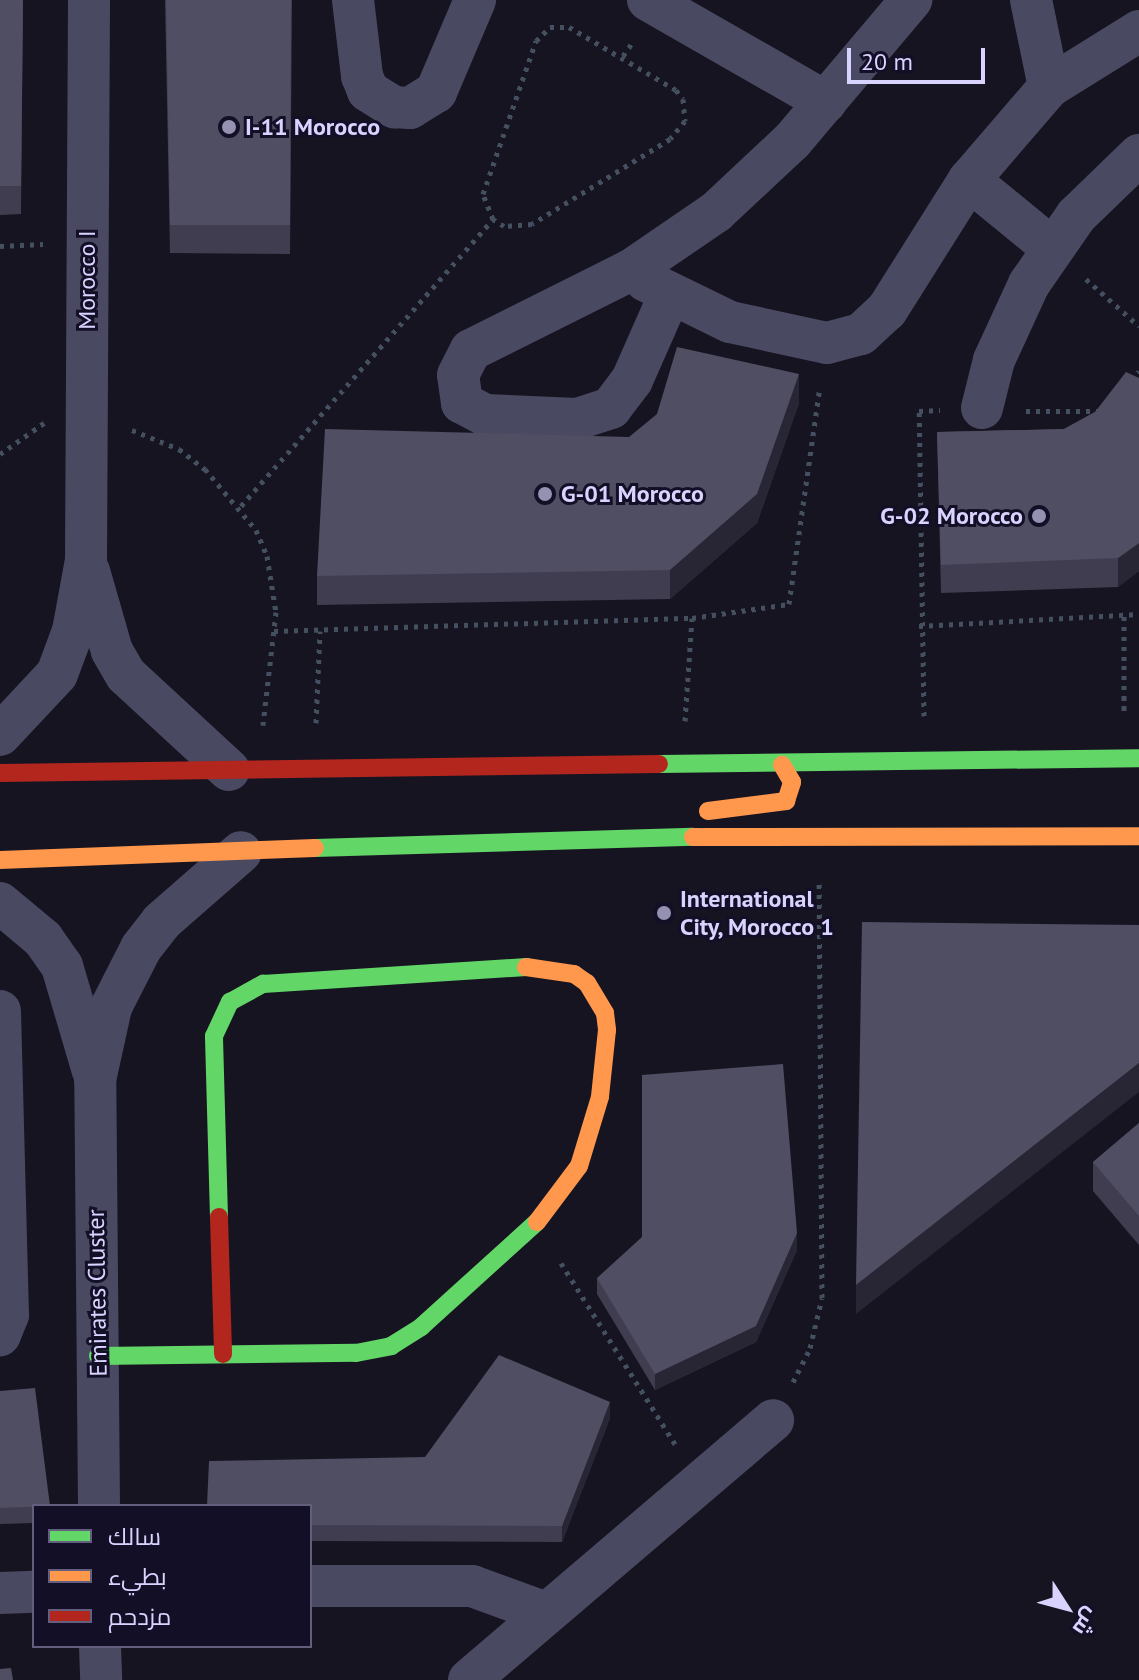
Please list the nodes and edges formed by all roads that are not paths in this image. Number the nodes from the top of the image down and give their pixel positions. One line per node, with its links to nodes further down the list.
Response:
1 (89, 0): 16 (street, Morocco I)
2 (353, 0): 3 (street)
3 (475, 0)
4 (648, 0): 9 (street)
5 (911, 0): 9 (street)
6 (1031, 0): 8 (street)
7 (1139, 31): 8 (street)
8 (1049, 87): 11 (street)
9 (826, 102): 13 (street)
10 (1139, 155): 12 (street)
11 (969, 180): 12 (street); 14 (street)
12 (1051, 247): 15 (street)
13 (631, 270): 14 (street); 14 (street)
14 (669, 296)
15 (982, 408)
16 (86, 560): 17 (street, Morocco I); 20 (street, Morocco I)
17 (0, 735)
18 (1132, 759): 19 (street)
19 (782, 765): 20 (street); 22 (street)
20 (244, 770): 21 (street)
21 (0, 773)
22 (694, 812)
23 (654, 817): 25 (street)
24 (1139, 836): 25 (street)
25 (615, 837): 26 (street)
26 (241, 852): 27 (street); 30 (street, Emirates Cluster)
27 (0, 860)
28 (0, 903): 30 (street, Emirates Cluster)
29 (0, 1011): 31 (street)
30 (95, 1080): 33 (street, Emirates Cluster)
31 (0, 1335)
32 (223, 1354): 32 (street); 33 (street)
33 (98, 1356): 35 (street, Emirates Cluster)
34 (773, 1420): 39 (street)
35 (99, 1504)
36 (312, 1586): 39 (street)
37 (32, 1592): 38 (street)
38 (0, 1593)
39 (546, 1613): 42 (street)
40 (100, 1648): 41 (street)
41 (101, 1680)
42 (469, 1680)

